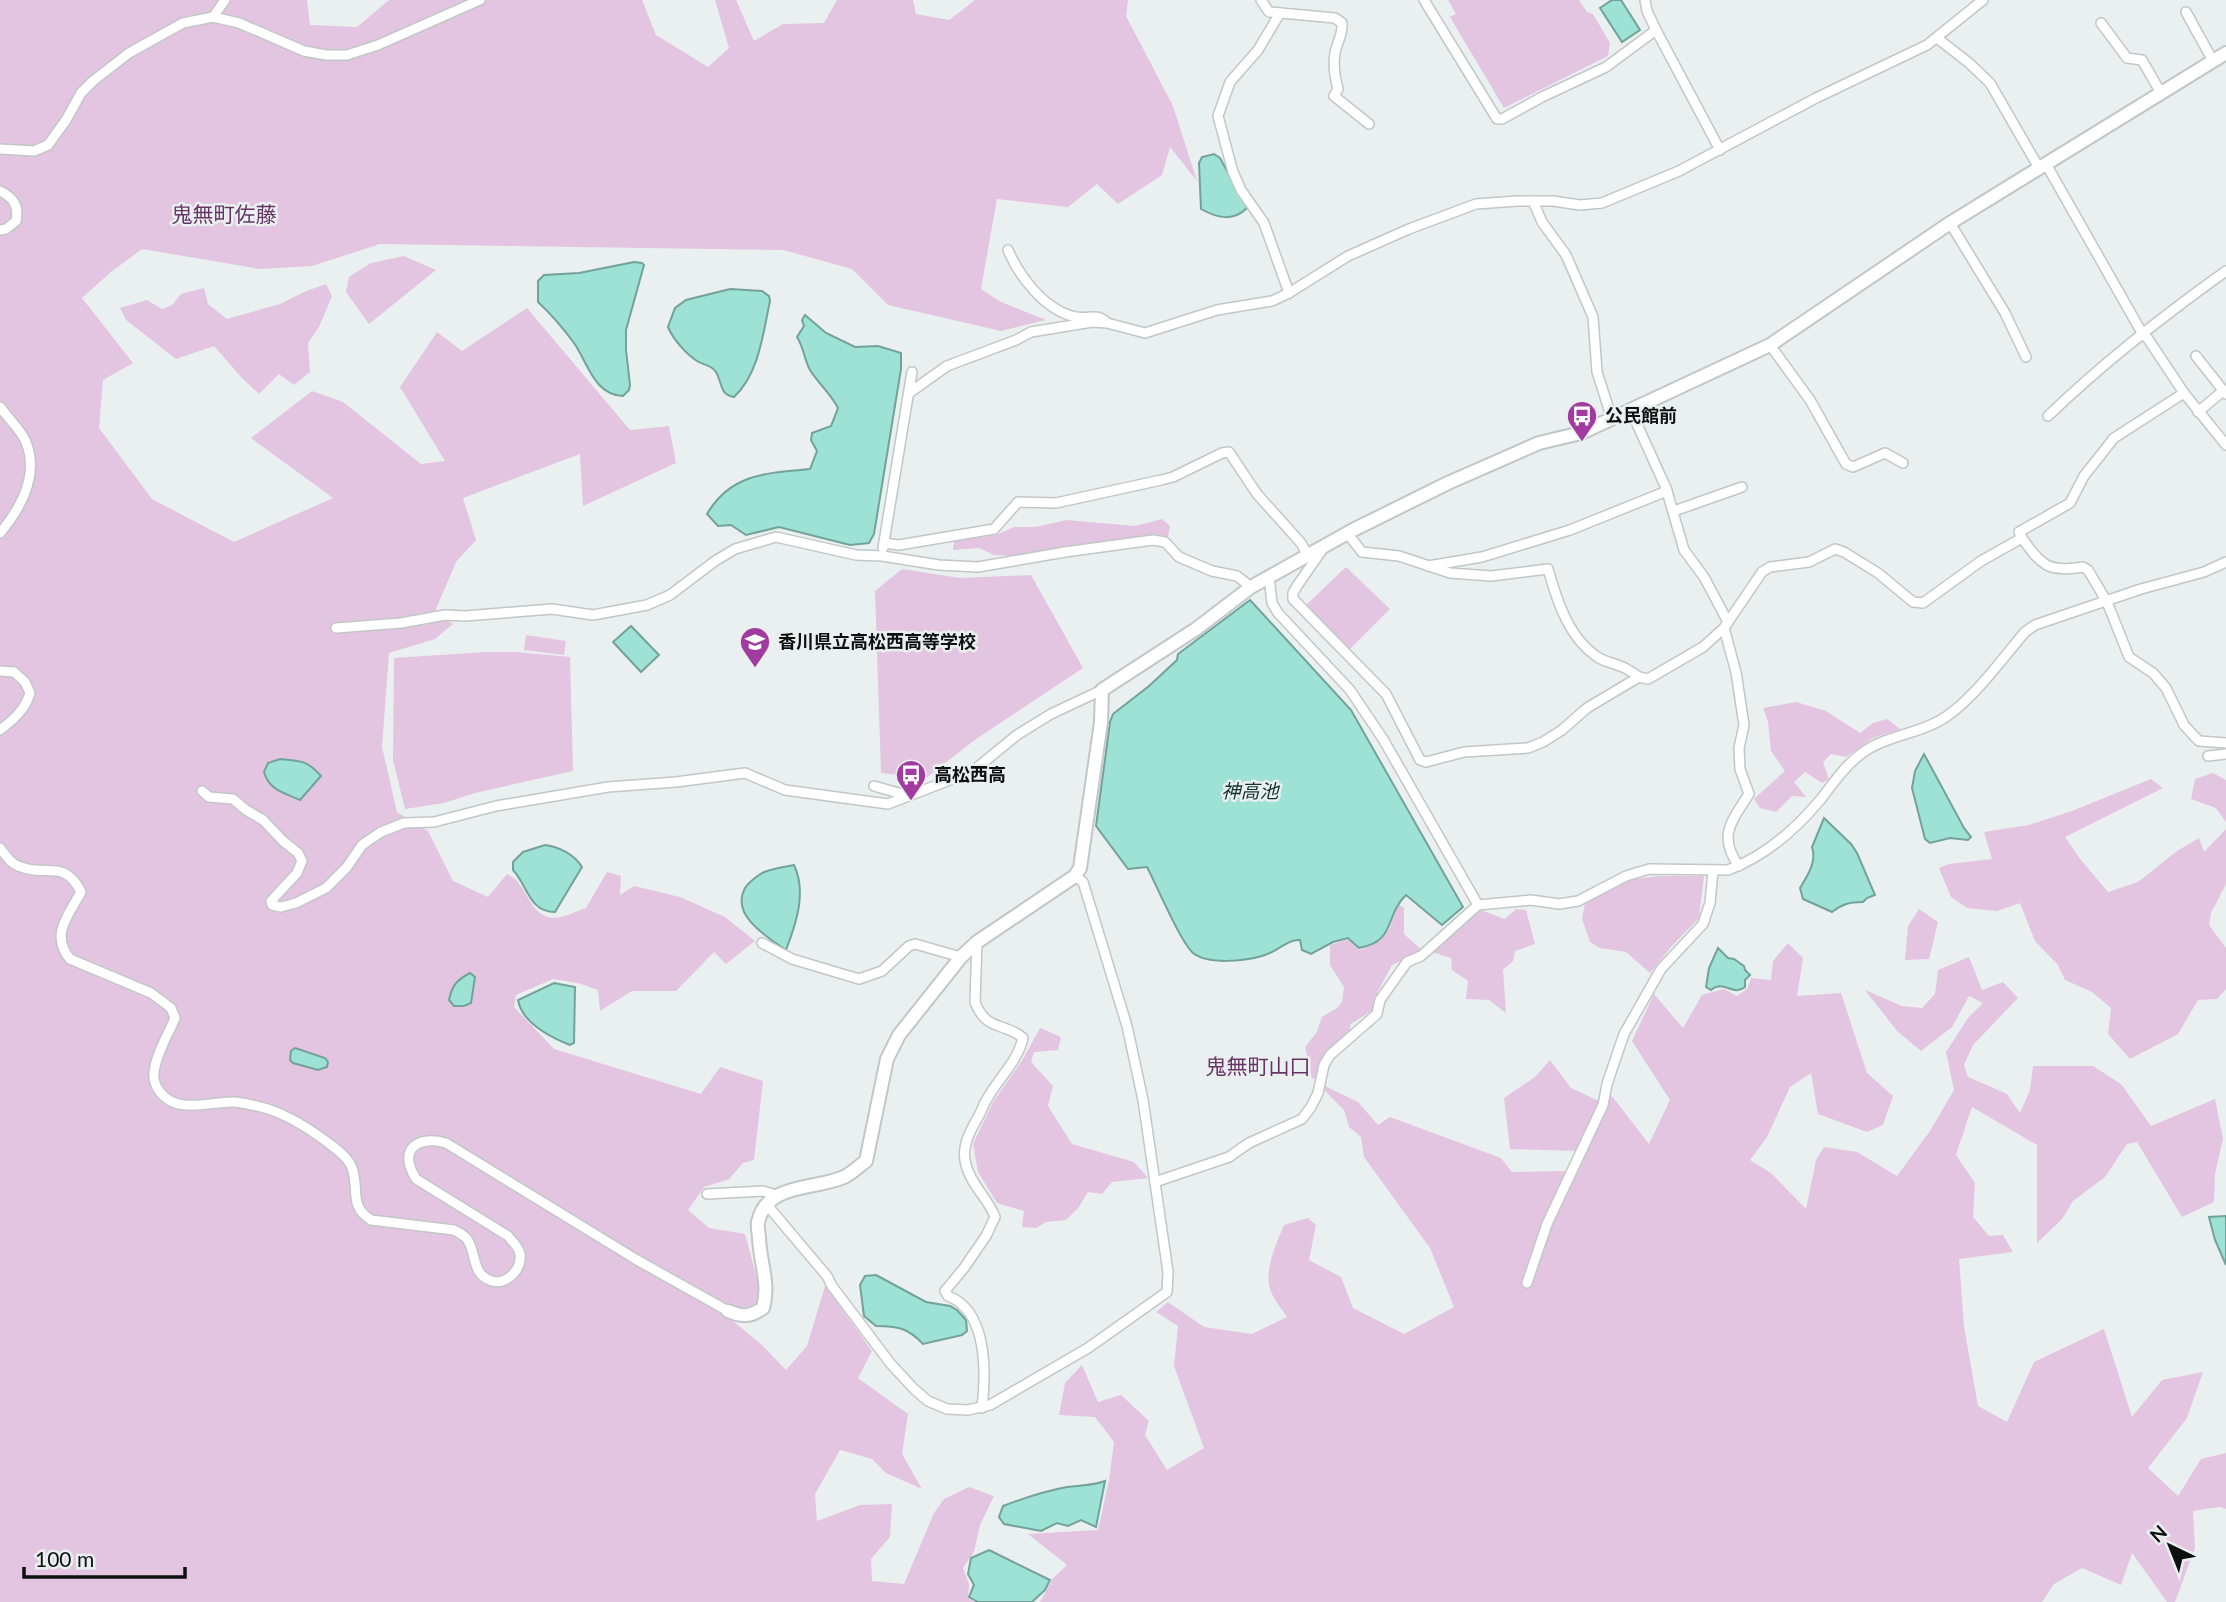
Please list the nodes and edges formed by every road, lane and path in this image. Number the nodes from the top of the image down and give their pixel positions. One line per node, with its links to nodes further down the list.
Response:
1 (225, 0): 9 (street)
2 (480, 0): 9 (street)
3 (1261, 0): 8 (street)
4 (1424, 0): 11 (street)
5 (1646, 0): 11 (street)
6 (1983, 0): 12 (street)
7 (2186, 12): 14 (street)
8 (1280, 13): 16 (street); 26 (street)
9 (213, 17): 17 (street)
10 (2101, 23): 15 (street)
11 (1656, 30): 18 (street)
12 (1937, 38): 18 (street); 19 (street)
13 (2226, 53): 14 (street)
14 (2213, 61): 15 (street)
15 (2161, 93): 19 (street)
16 (1369, 124)
17 (0, 149)
18 (1720, 150): 21 (street)
19 (2042, 166): 22 (street); 28 (street)
20 (0, 191): 23 (street)
21 (1533, 201): 26 (street); 40 (street)
22 (1950, 223): 29 (street); 31 (street)
23 (0, 230)
24 (1008, 250): 27 (street)
25 (2226, 271): 28 (street)
26 (1289, 293): 27 (street)
27 (1107, 323): 34 (street)
28 (2142, 333): 35 (street); 39 (street)
29 (1770, 345): 37 (street); 42 (street)
30 (2196, 356): 33 (street)
31 (2026, 357)
32 (912, 372): 34 (street)
33 (2225, 392): 38 (street)
34 (909, 393): 49 (street)
35 (2184, 393): 38 (street); 48 (street)
36 (0, 407): 46 (street)
37 (1631, 411): 40 (street); 44 (street)
38 (2199, 412): 41 (street)
39 (2048, 416)
40 (1612, 419): 47 (street)
41 (2226, 445)
42 (1903, 463)
43 (1742, 488): 45 (street)
44 (1668, 491): 45 (street); 54 (street)
45 (1674, 511): 58 (street)
46 (0, 533)
47 (1347, 533): 50 (street); 54 (street)
48 (2022, 538): 57 (street); 58 (street)
49 (884, 543): 51 (street); 52 (street)
50 (1326, 545): 51 (street); 61 (street)
51 (1307, 554): 55 (street)
52 (882, 556): 56 (street); 59 (street)
53 (2226, 562): 57 (street)
54 (1426, 566): 61 (street)
55 (1269, 577): 56 (street); 74 (street)
56 (1251, 587): 62 (street)
57 (2107, 602): 64 (street); 71 (street)
58 (1726, 625): 61 (street); 71 (street)
59 (337, 628)
60 (0, 671): 63 (street)
61 (1639, 677)
62 (1102, 690): 69 (street); 73 (street)
63 (0, 730)
64 (2226, 743)
65 (2226, 754): 66 (street)
66 (2208, 756)
67 (874, 786): 69 (street)
68 (202, 792): 69 (street)
69 (909, 796)
70 (0, 848): 82 (street)
71 (1739, 866): 72 (street)
72 (1713, 871): 74 (street); 81 (street)
73 (1075, 876): 75 (street); 78 (street)
74 (1478, 905): 78 (street)
75 (977, 942): 77 (street); 83 (street)
76 (762, 943): 77 (street)
77 (961, 957): 80 (street)
78 (1155, 1182): 83 (street)
79 (707, 1194): 80 (street)
80 (771, 1200): 82 (street); 83 (street)
81 (1527, 1283)
82 (728, 1311)
83 (982, 1408)

